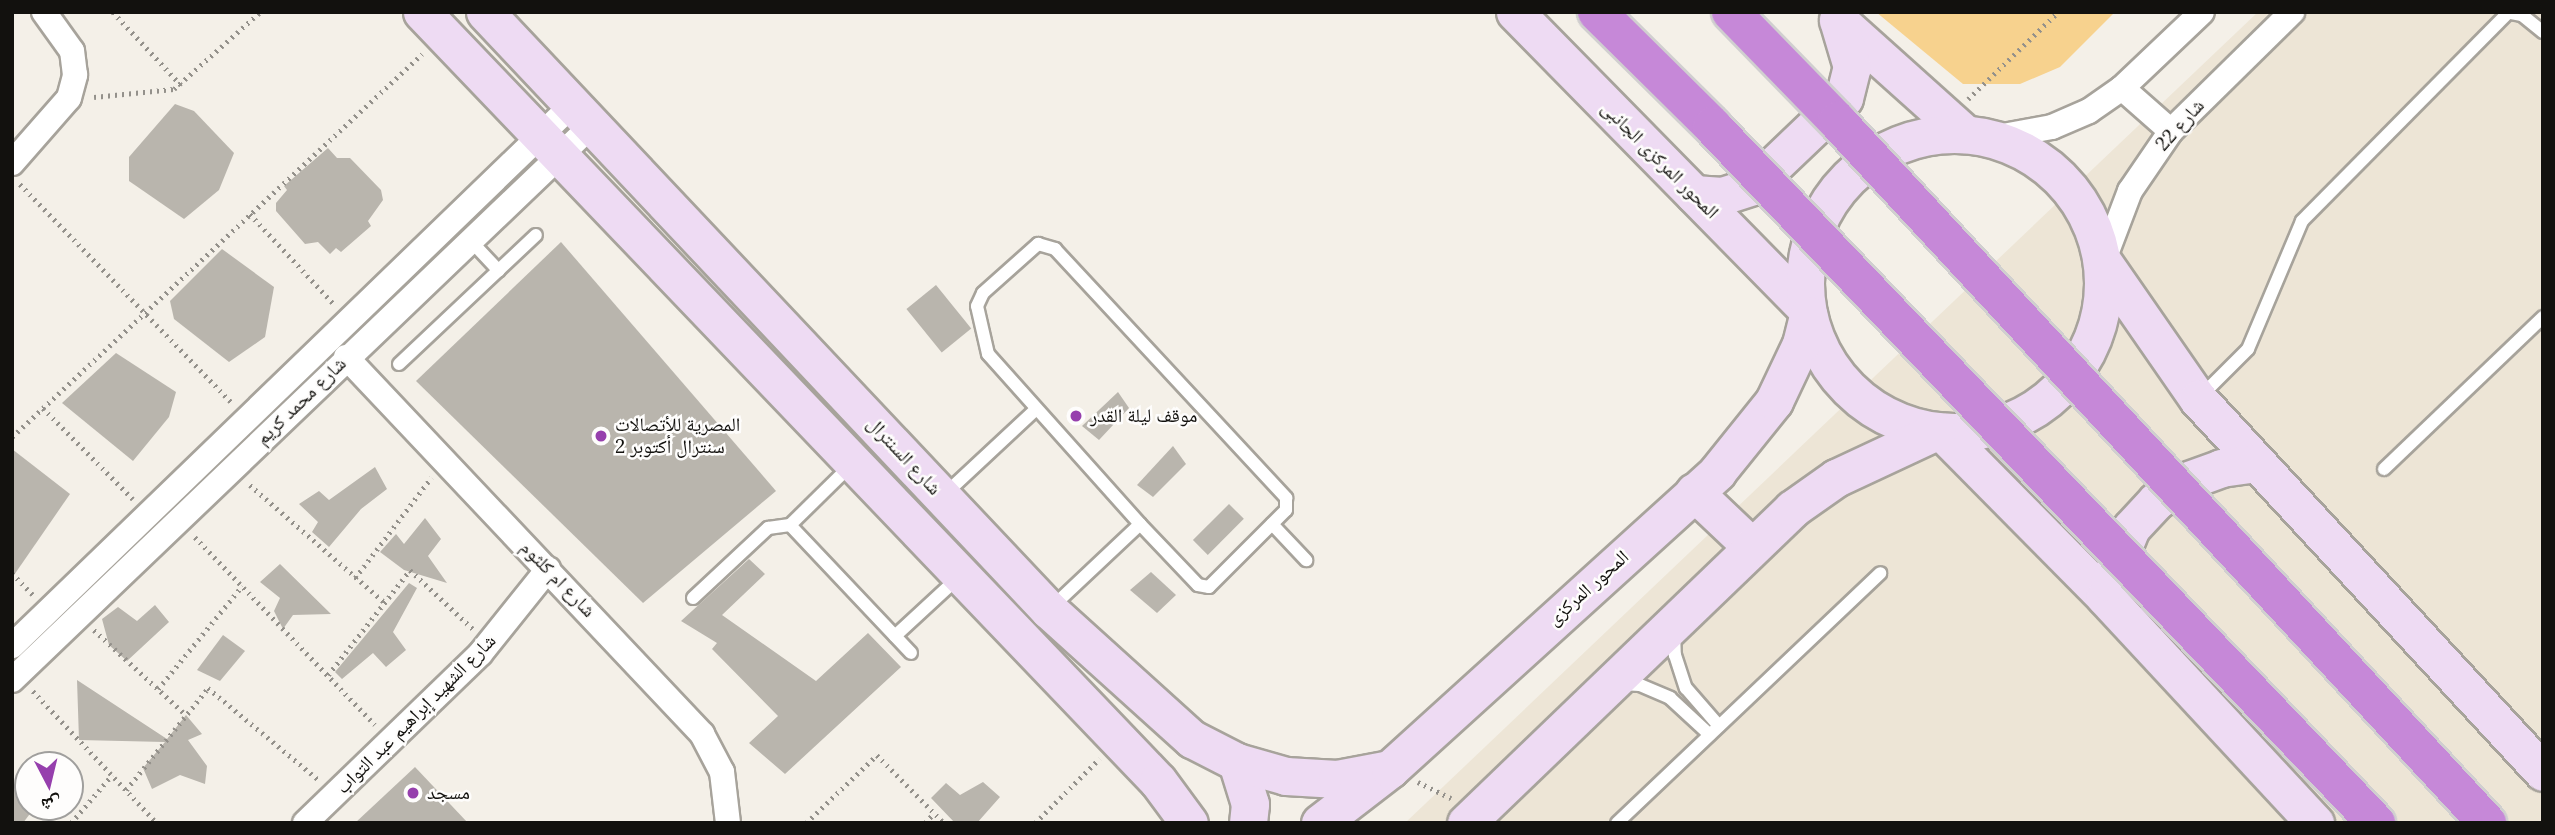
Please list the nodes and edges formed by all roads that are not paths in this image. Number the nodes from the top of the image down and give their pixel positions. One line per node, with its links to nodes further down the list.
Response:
1 (44, 12): 17 (street)
2 (485, 12): 13 (main road, شارع السنترال)
3 (1515, 12): 18 (main road, المحور المركزى الجانبى)
4 (1597, 12): 64 (highway, bridge)
5 (1731, 12): 65 (highway, bridge)
6 (2203, 12): 12 (street)
7 (2292, 12): 15 (street, شارع 22)
8 (2507, 12): 11 (lane); 27 (lane)
9 (1834, 16): 14 (main road); 18 (main road)
10 (433, 23): 16 (main road)
11 (2543, 33)
12 (2122, 88): 14 (street); 15 (street)
13 (582, 115): 16 (street, شارع محمد كريم); 34 (main road, شارع السنترال)
14 (1968, 130): 21 (main road); 23 (main road)
15 (2171, 131): 21 (street, شارع 22)
16 (550, 146): 20 (street, شارع محمد كريم); 30 (main road); 48 (street, شارع محمد كريم)
17 (12, 163)
18 (1694, 194): 23 (main road, المحور المركزى الجانبى)
19 (536, 235): 22 (lane)
20 (470, 240): 22 (lane); 25 (street, شارع محمد كريم)
21 (2103, 262): 27 (main road); 29 (main road)
22 (499, 271): 26 (lane)
23 (1807, 311): 29 (main road); 33 (main road, المحور المركزى)
24 (2543, 317): 32 (lane)
25 (346, 357): 40 (street, شارع ام كلثوم); 50 (street, شارع محمد كريم)
26 (398, 364)
27 (2198, 399): 31 (main road)
28 (1034, 411): 34 (lane); 35 (lane); 36 (lane)
29 (1940, 431): 38 (main road); 43 (main road)
30 (853, 463): 37 (lane); 42 (main road)
31 (2257, 463): 43 (main road); 55 (main road)
32 (2384, 469)
33 (1693, 492): 38 (main road); 54 (main road, المحور المركزى)
34 (942, 496): 45 (main road, شارع السنترال)
35 (1140, 524): 36 (lane); 45 (lane)
36 (1272, 524): 39 (lane)
37 (790, 525): 44 (lane); 47 (lane)
38 (1751, 546): 46 (main road)
39 (1306, 560)
40 (548, 569): 57 (street, شارع الشهيد إبراهيم عبد التواب); 58 (street, شارع ام كلثوم)
41 (1880, 573): 52 (lane)
42 (961, 575): 47 (lane); 59 (main road)
43 (2105, 597): 63 (main road)
44 (693, 598)
45 (1049, 610): 53 (main road, شارع السنترال)
46 (1675, 619): 51 (main road); 52 (lane)
47 (895, 636): 49 (lane)
48 (12, 646)
49 (911, 653)
50 (15, 677)
51 (1607, 685): 52 (lane); 56 (main road)
52 (1714, 730): 62 (lane)
53 (1237, 762): 54 (main road, شارع السنترال); 60 (main road)
54 (1390, 769): 61 (main road, المحور المركزى)
55 (2543, 772)
56 (1472, 818)
57 (305, 823)
58 (728, 823)
59 (1189, 823)
60 (1248, 823)
61 (1320, 823)
62 (1617, 823)
63 (2315, 823)
64 (2376, 823)
65 (2487, 823)

